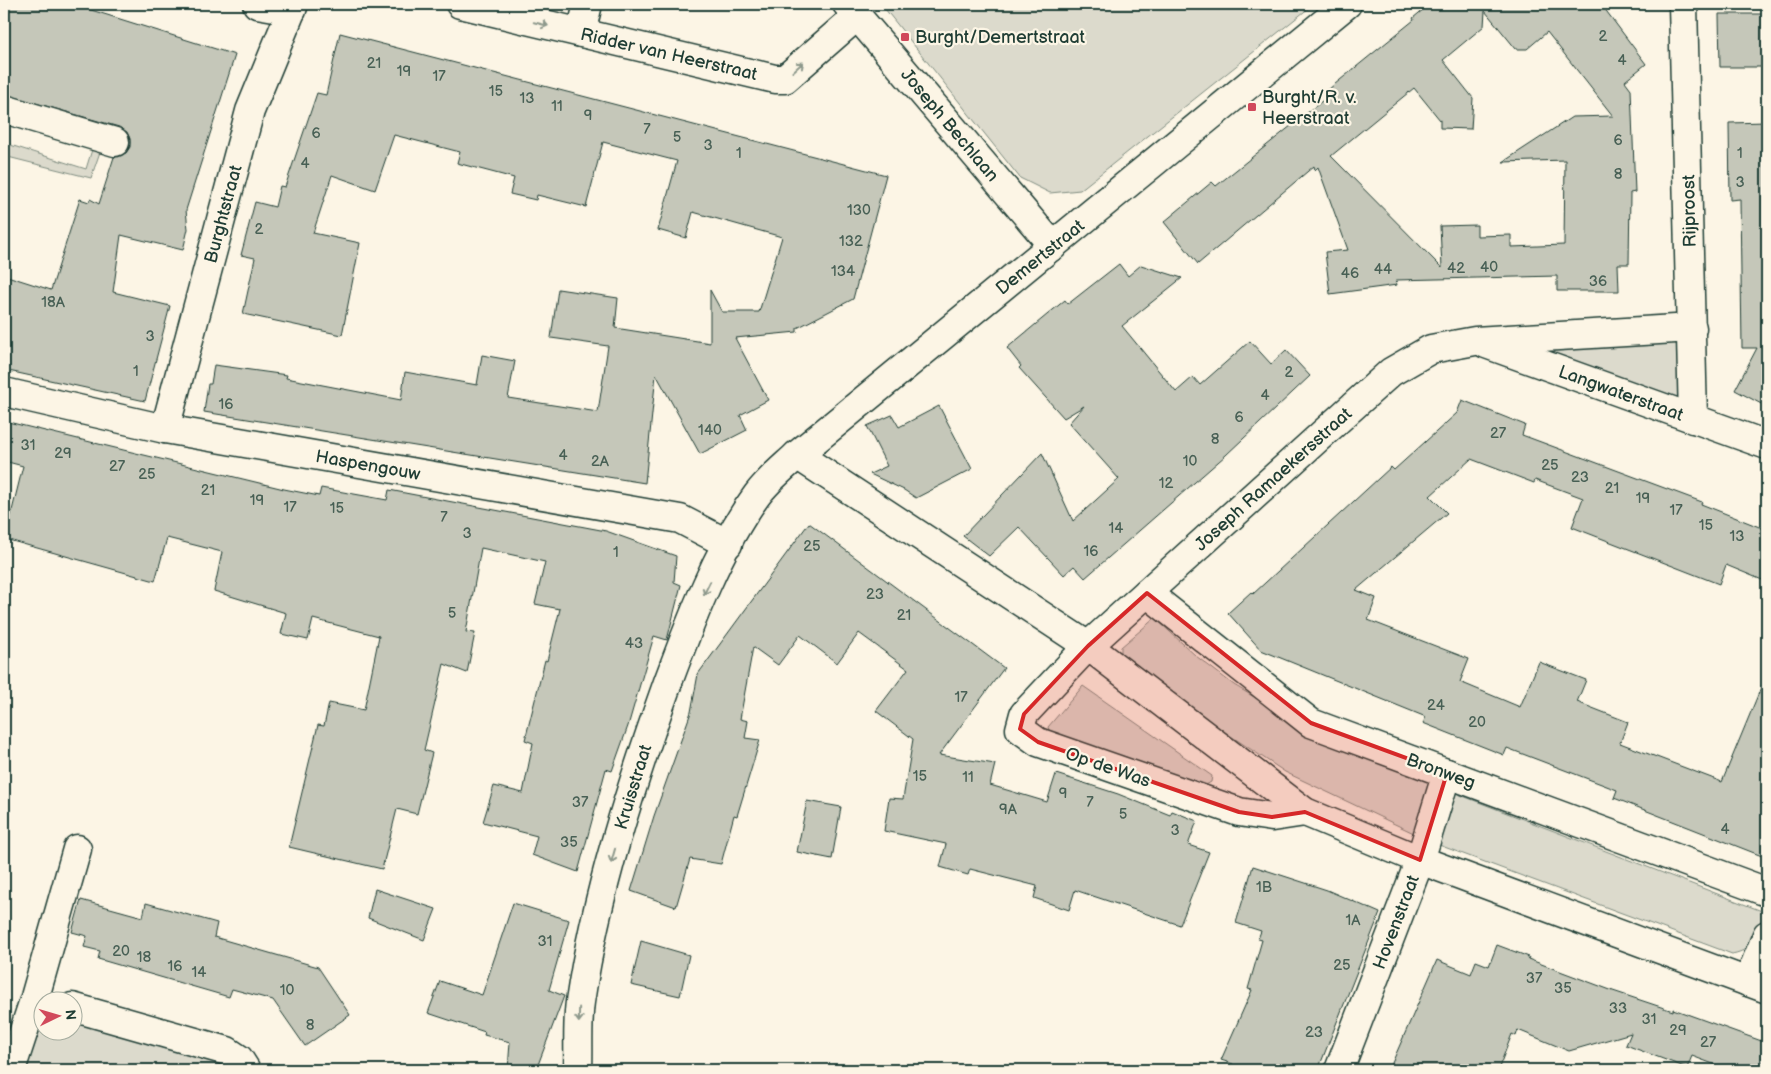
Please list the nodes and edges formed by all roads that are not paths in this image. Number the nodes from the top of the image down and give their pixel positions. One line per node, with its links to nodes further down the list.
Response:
1 (257, 4): 6 (street)
2 (460, 4): 8 (street, Ridder van Heerstraat, one-way to 8)
3 (588, 4): 8 (street)
4 (1347, 4): 11 (street, Demertstraat)
5 (1683, 4): 12 (street, Rijproost)
6 (293, 7): 16 (street, Burghtstraat)
7 (852, 10): 8 (street, Ridder van Heerstraat, one-way to 7); 11 (street, Joseph Bechlaan)
8 (581, 33)
9 (4, 109): 10 (street)
10 (115, 142)
11 (1053, 246): 18 (street, Demertstraat)
12 (1692, 328): 13 (street, Joseph Ramaekersstraat); 15 (street, Rijproost)
13 (1475, 340): 15 (street, Langwaterstraat); 21 (street, Joseph Ramaekersstraat)
14 (4, 392): 16 (street, Haspengouw)
15 (1693, 419): 17 (street, Langwaterstraat)
16 (166, 429): 20 (street, Haspengouw)
17 (1767, 445)
18 (797, 455): 19 (street, Demertstraat); 22 (street)
19 (742, 520): 20 (street, Kruisstraat)
20 (728, 544): 35 (street, Kruisstraat, one-way to 35)
21 (1147, 593): 22 (street, Joseph Ramaekersstraat); 23 (street, Bronweg)
22 (1088, 646): 24 (street); 24 (street, Op de Was)
23 (1447, 773): 26 (street, Hovenstraat); 27 (street, Bronweg)
24 (1305, 812): 26 (street)
25 (77, 849): 30 (street)
26 (1420, 860): 29 (street); 36 (street, Hovenstraat)
27 (1767, 892)
28 (1767, 935): 29 (street)
29 (1758, 985)
30 (46, 992)
31 (82, 1010): 34 (street)
32 (32, 1025): 33 (street)
33 (11, 1070)
34 (246, 1070)
35 (578, 1070)
36 (1339, 1070)

